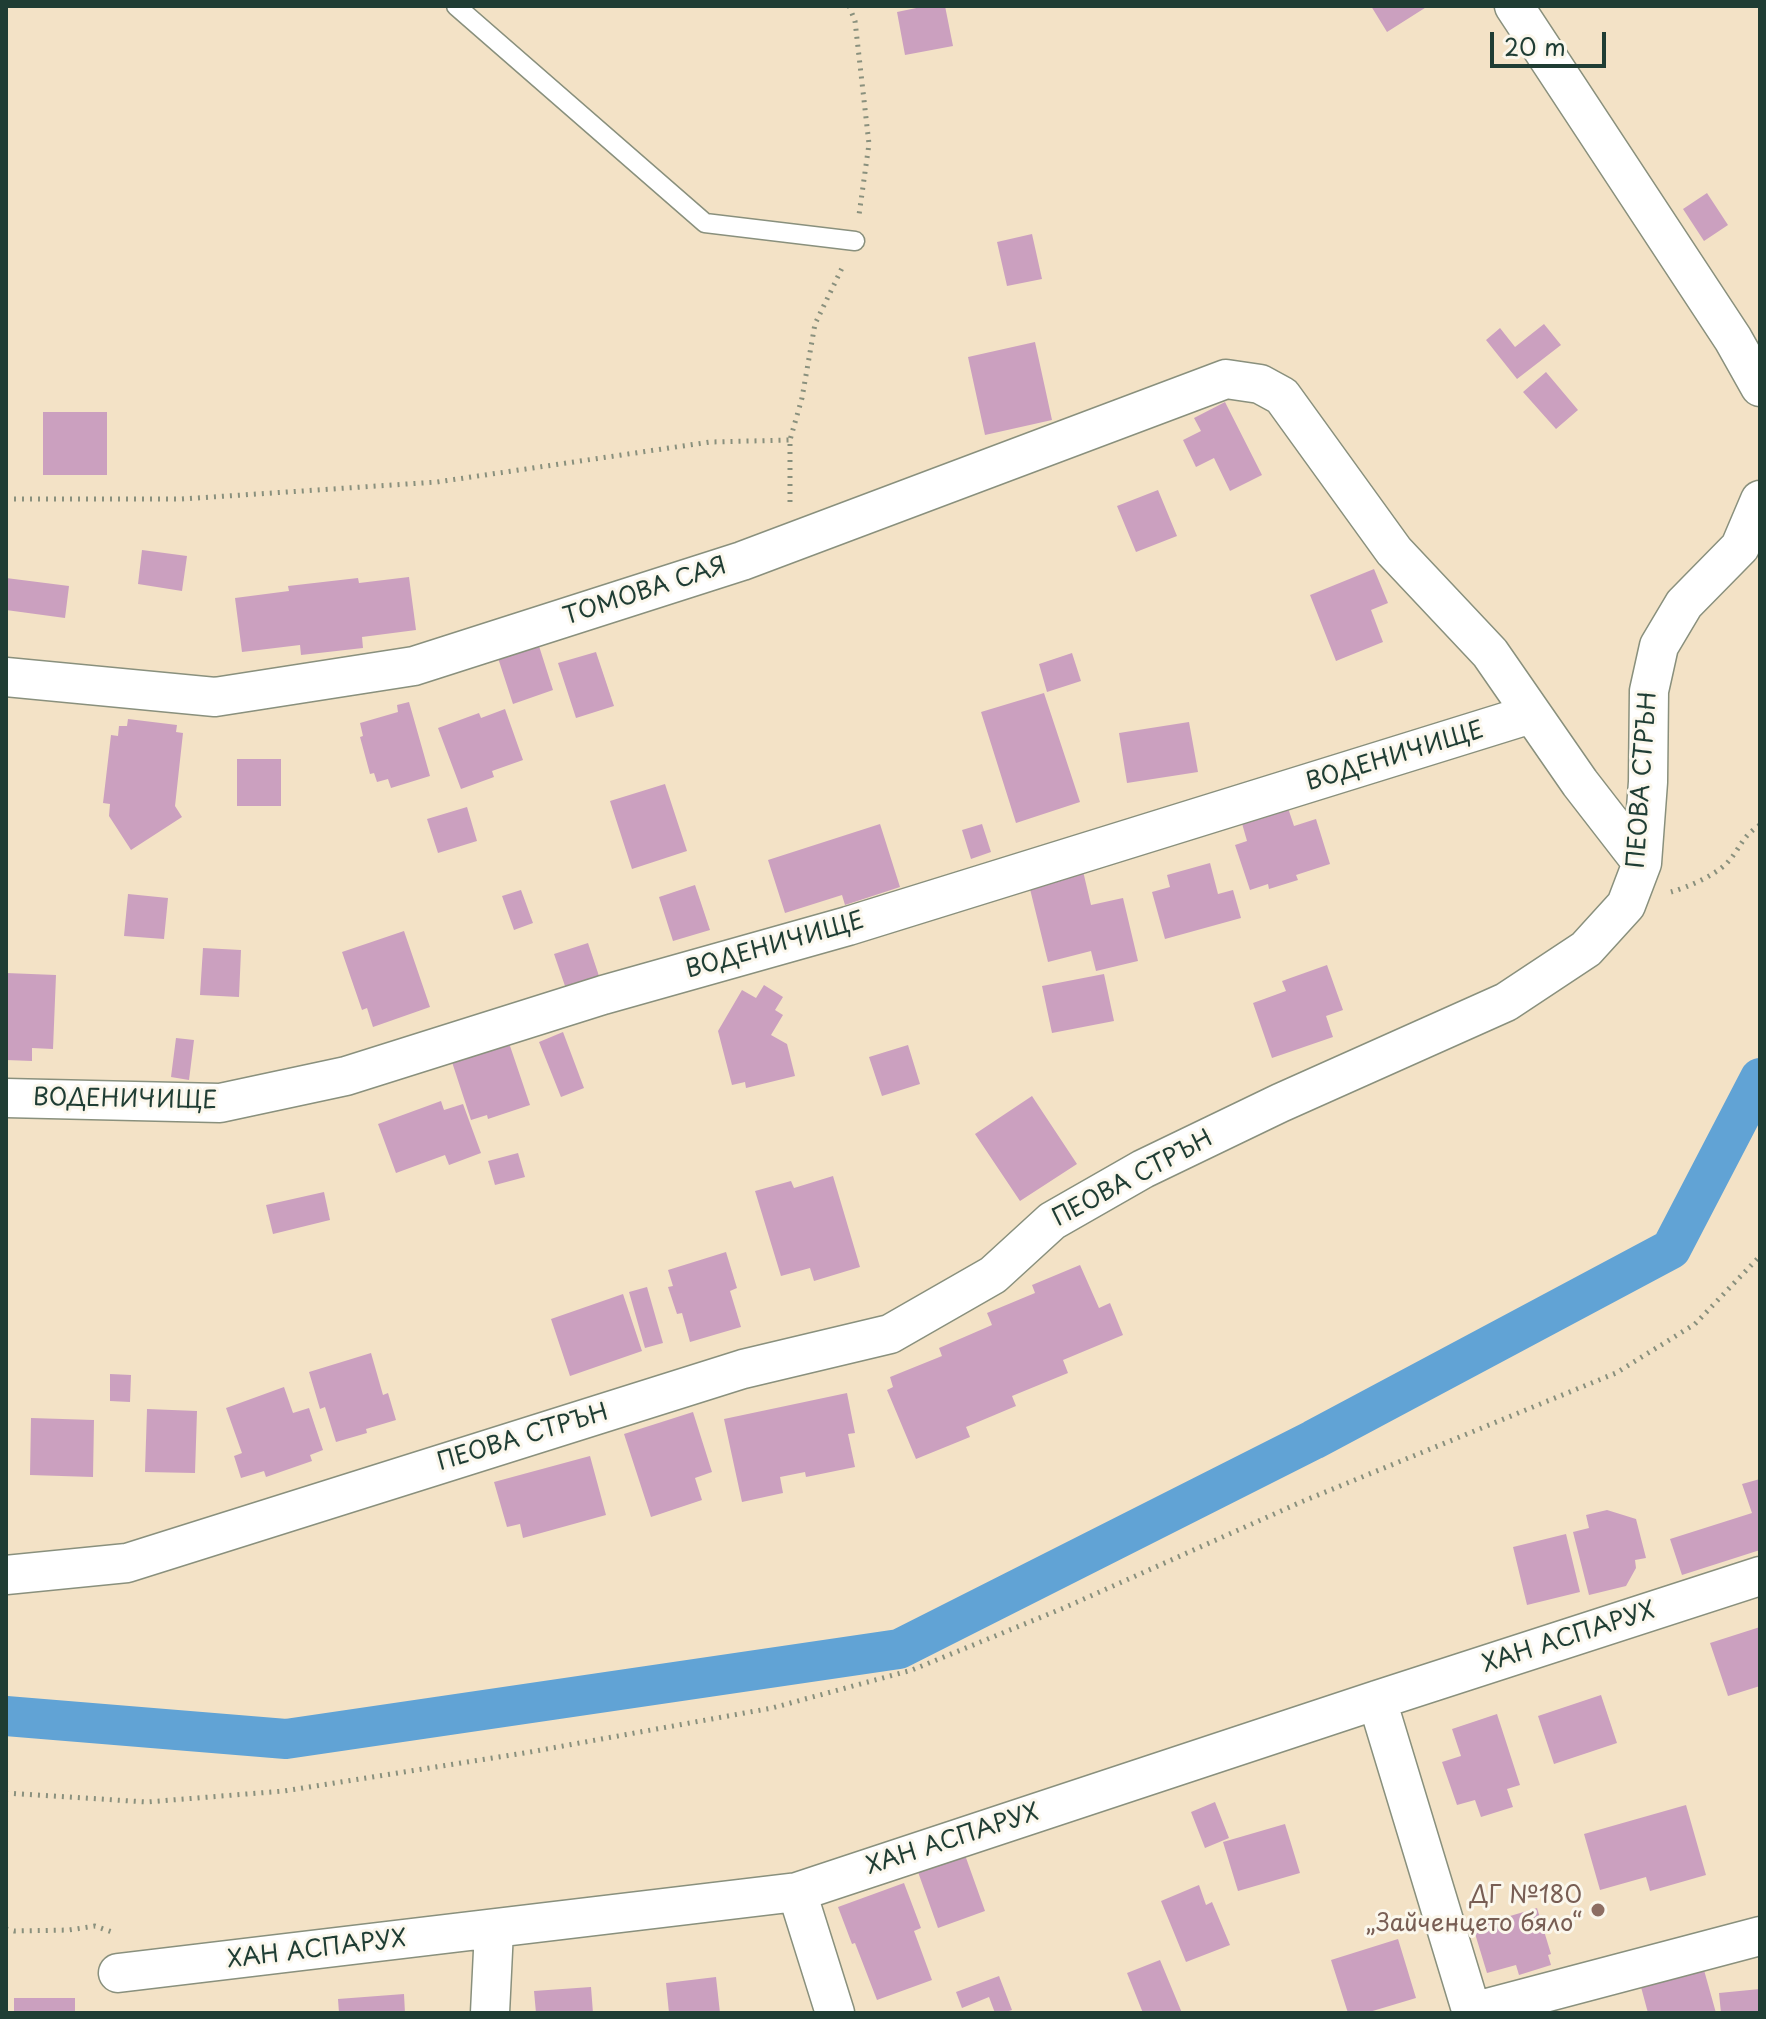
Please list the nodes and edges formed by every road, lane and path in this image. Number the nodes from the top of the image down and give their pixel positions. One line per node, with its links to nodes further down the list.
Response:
1 (456, 6): 4 (lane)
2 (849, 6): 4 (path)
3 (1514, 6): 5 (street)
4 (855, 241): 6 (path)
5 (1760, 387)
6 (790, 440): 7 (path); 9 (path)
7 (6, 499)
8 (1760, 500): 11 (street, ПЕОВА СТРЪН)
9 (790, 502)
10 (1760, 564): 11 (street)
11 (1712, 575): 15 (street, ПЕОВА СТРЪН)
12 (6, 677): 13 (street, ТОМОВА САЯ)
13 (1531, 714): 15 (street); 17 (street, ВОДЕНИЧИЩЕ)
14 (1760, 825): 16 (path)
15 (1642, 863): 16 (street, ПЕОВА СТРЪН)
16 (1626, 905): 19 (street, ПЕОВА СТРЪН)
17 (6, 1098)
18 (1760, 1256): 22 (path)
19 (6, 1575)
20 (1760, 1576): 21 (street, ХАН АСПАРУХ)
21 (1377, 1700): 23 (street, ХАН АСПАРУХ); 29 (street)
22 (6, 1793)
23 (797, 1892): 25 (street, ХАН АСПАРУХ); 31 (street)
24 (6, 1929): 27 (path)
25 (494, 1930): 27 (street, ХАН АСПАРУХ); 30 (street)
26 (1760, 1936): 29 (street)
27 (164, 1968): 28 (street, ХАН АСПАРУХ)
28 (118, 1973)
29 (1472, 2012)
30 (490, 2013)
31 (835, 2013)

